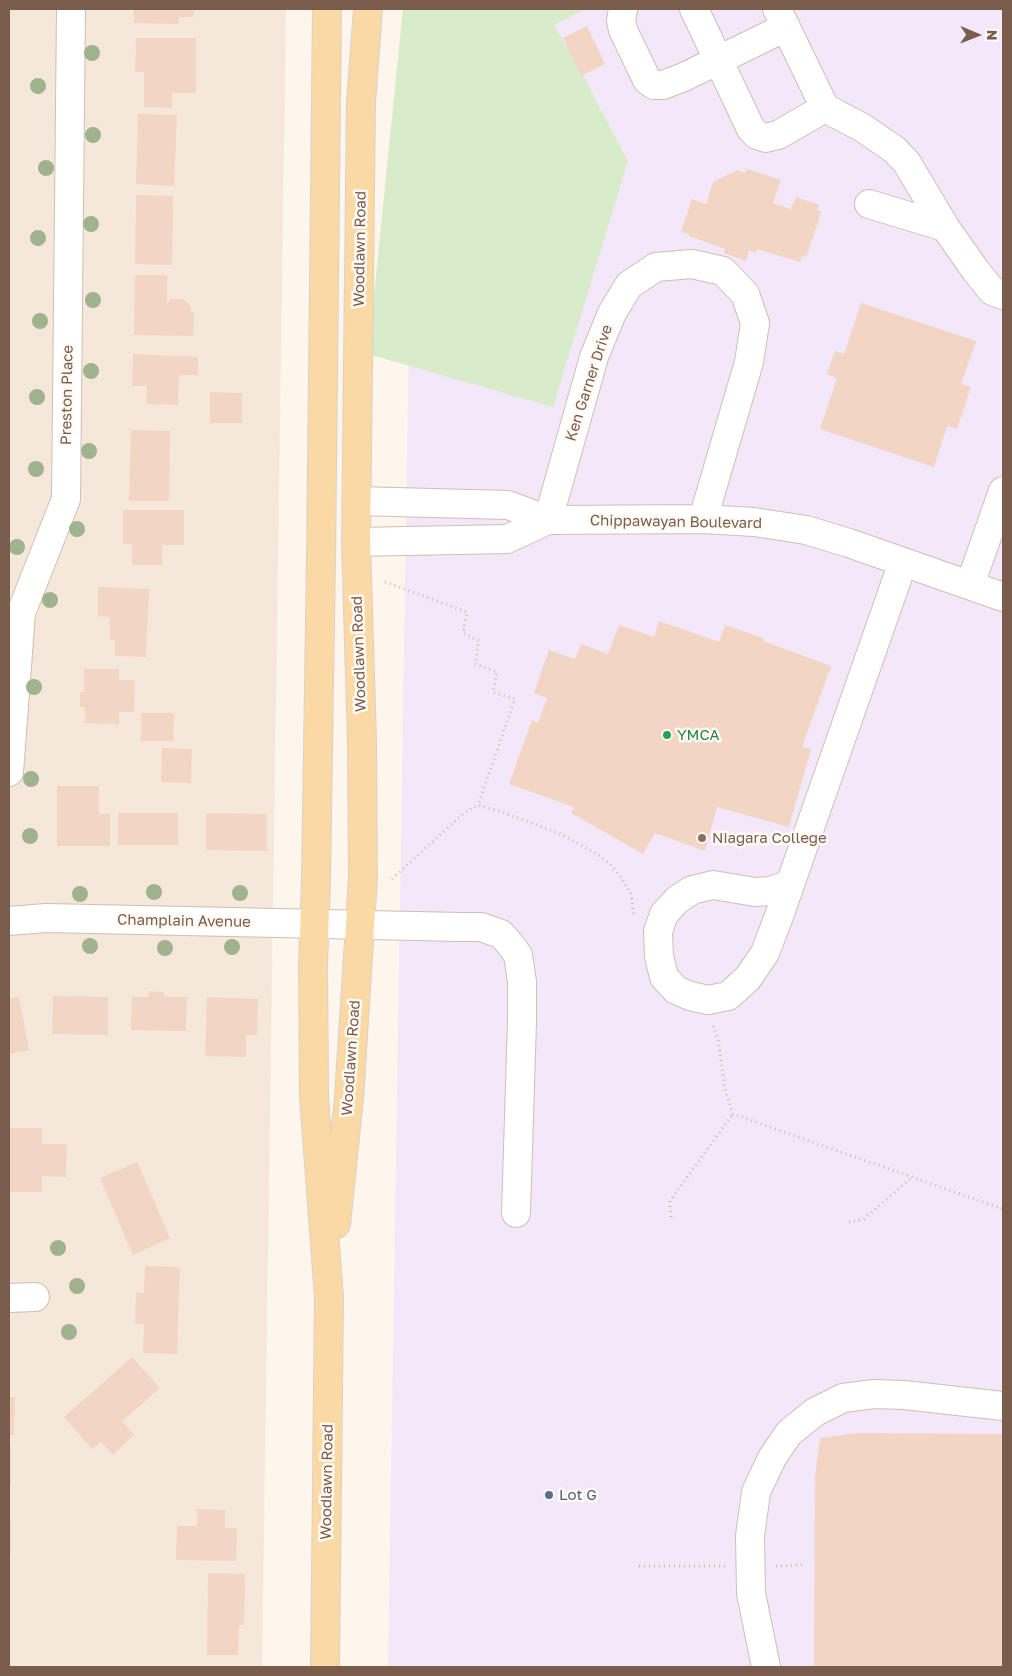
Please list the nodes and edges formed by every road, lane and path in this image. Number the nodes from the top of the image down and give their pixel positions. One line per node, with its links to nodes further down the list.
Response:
1 (71, 9): 21 (street, Preston Place)
2 (327, 9): 28 (main road, Woodlawn Road)
3 (368, 9): 13 (main road, Woodlawn Road)
4 (623, 9): 7 (street)
5 (694, 9): 7 (street)
6 (781, 18): 7 (street); 8 (street)
7 (718, 60): 8 (street)
8 (825, 108): 10 (street)
9 (869, 204): 10 (street)
10 (945, 226): 11 (street)
11 (1003, 295)
12 (1003, 491): 19 (street)
13 (357, 501): 15 (street, Chippawayan Boulevard); 16 (main road, Woodlawn Road)
14 (703, 519): 15 (street, Chippawayan Boulevard); 15 (street, Ken Garner Drive); 17 (street, Chippawayan Boulevard)
15 (548, 520): 16 (street, Chippawayan Boulevard)
16 (356, 542): 29 (main road, Woodlawn Road)
17 (903, 562): 19 (street, Chippawayan Boulevard); 25 (street)
18 (382, 581): 23 (path)
19 (970, 585): 20 (street, Chippawayan Boulevard)
20 (1003, 597)
21 (15, 612): 22 (street, Preston Place)
22 (9, 772)
23 (478, 805): 24 (path); 26 (path)
24 (392, 878)
25 (790, 884): 25 (street)
26 (635, 917)
27 (9, 921): 28 (street, Champlain Avenue)
28 (315, 924): 29 (street, Champlain Avenue); 39 (main road, Woodlawn Road)
29 (359, 925): 34 (street, Champlain Avenue); 39 (main road, Woodlawn Road)
30 (706, 1021): 31 (path)
31 (733, 1114): 32 (path); 35 (path)
32 (913, 1177): 33 (path); 36 (path)
33 (1003, 1208)
34 (516, 1213)
35 (671, 1217)
36 (849, 1222)
37 (36, 1297): 38 (street)
38 (9, 1298)
39 (329, 1298): 41 (main road, Woodlawn Road)
40 (1003, 1406): 42 (street)
41 (324, 1667)
42 (766, 1667)

